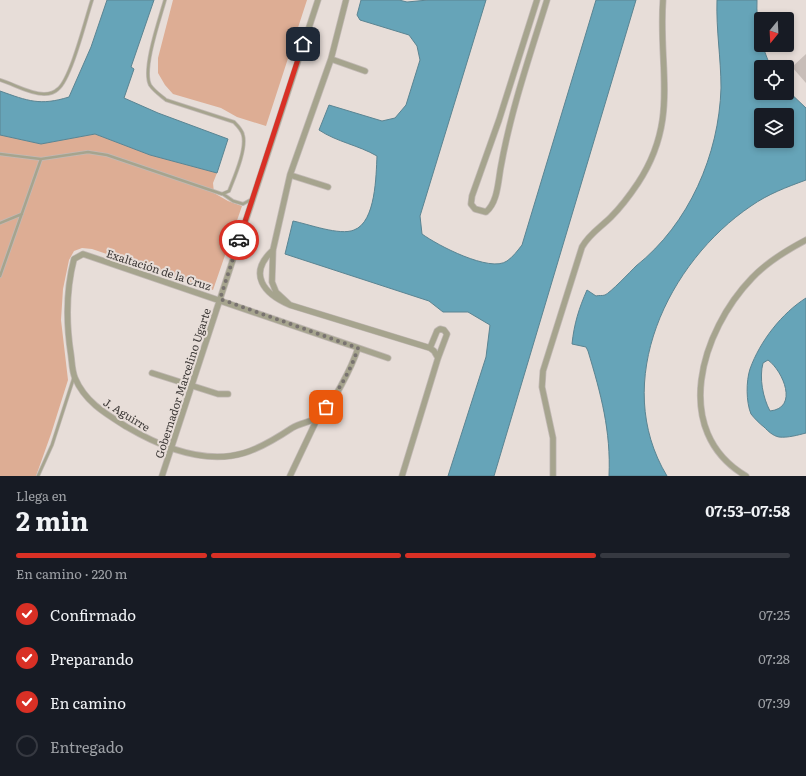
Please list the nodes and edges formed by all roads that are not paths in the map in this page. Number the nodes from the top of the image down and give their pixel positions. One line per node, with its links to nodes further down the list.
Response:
1 (92, 0): 12 (lane)
2 (166, 0): 17 (lane)
3 (318, 0): 18 (street, Gobernador Marcelino Ugarte)
4 (346, 0): 8 (street)
5 (537, 0): 10 (street)
6 (547, 0): 11 (street)
7 (662, 0): 41 (street)
8 (331, 59): 9 (street); 15 (street)
9 (365, 71)
10 (514, 74): 11 (street); 11 (street)
11 (524, 77)
12 (0, 80)
13 (0, 154): 14 (lane)
14 (41, 159): 17 (lane); 19 (lane)
15 (290, 175): 16 (street); 22 (street)
16 (328, 187)
17 (222, 194): 18 (lane)
18 (254, 198): 25 (street, Gobernador Marcelino Ugarte)
19 (22, 214): 20 (lane); 24 (lane)
20 (0, 223)
21 (806, 240): 42 (street)
22 (273, 250): 26 (street); 26 (street)
23 (83, 254): 25 (street, Exaltación de la Cruz); 32 (street, J. Aguirre)
24 (0, 276)
25 (220, 299): 27 (street, Exaltación de la Cruz); 33 (street, Gobernador Marcelino Ugarte)
26 (290, 305): 28 (street)
27 (358, 348): 29 (street, Exaltación de la Cruz); 35 (street)
28 (430, 348): 30 (street); 30 (street)
29 (388, 358)
30 (438, 358): 40 (street)
31 (152, 373): 33 (street)
32 (74, 377): 36 (street, J. Aguirre); 37 (lane)
33 (191, 384): 34 (street); 36 (street, Gobernador Marcelino Ugarte)
34 (228, 394)
35 (318, 417): 36 (street, J. Aguirre); 39 (street)
36 (171, 449): 38 (street, Gobernador Marcelino Ugarte)
37 (38, 476)
38 (162, 476)
39 (290, 476)
40 (402, 476)
41 (554, 476)
42 (746, 476)

